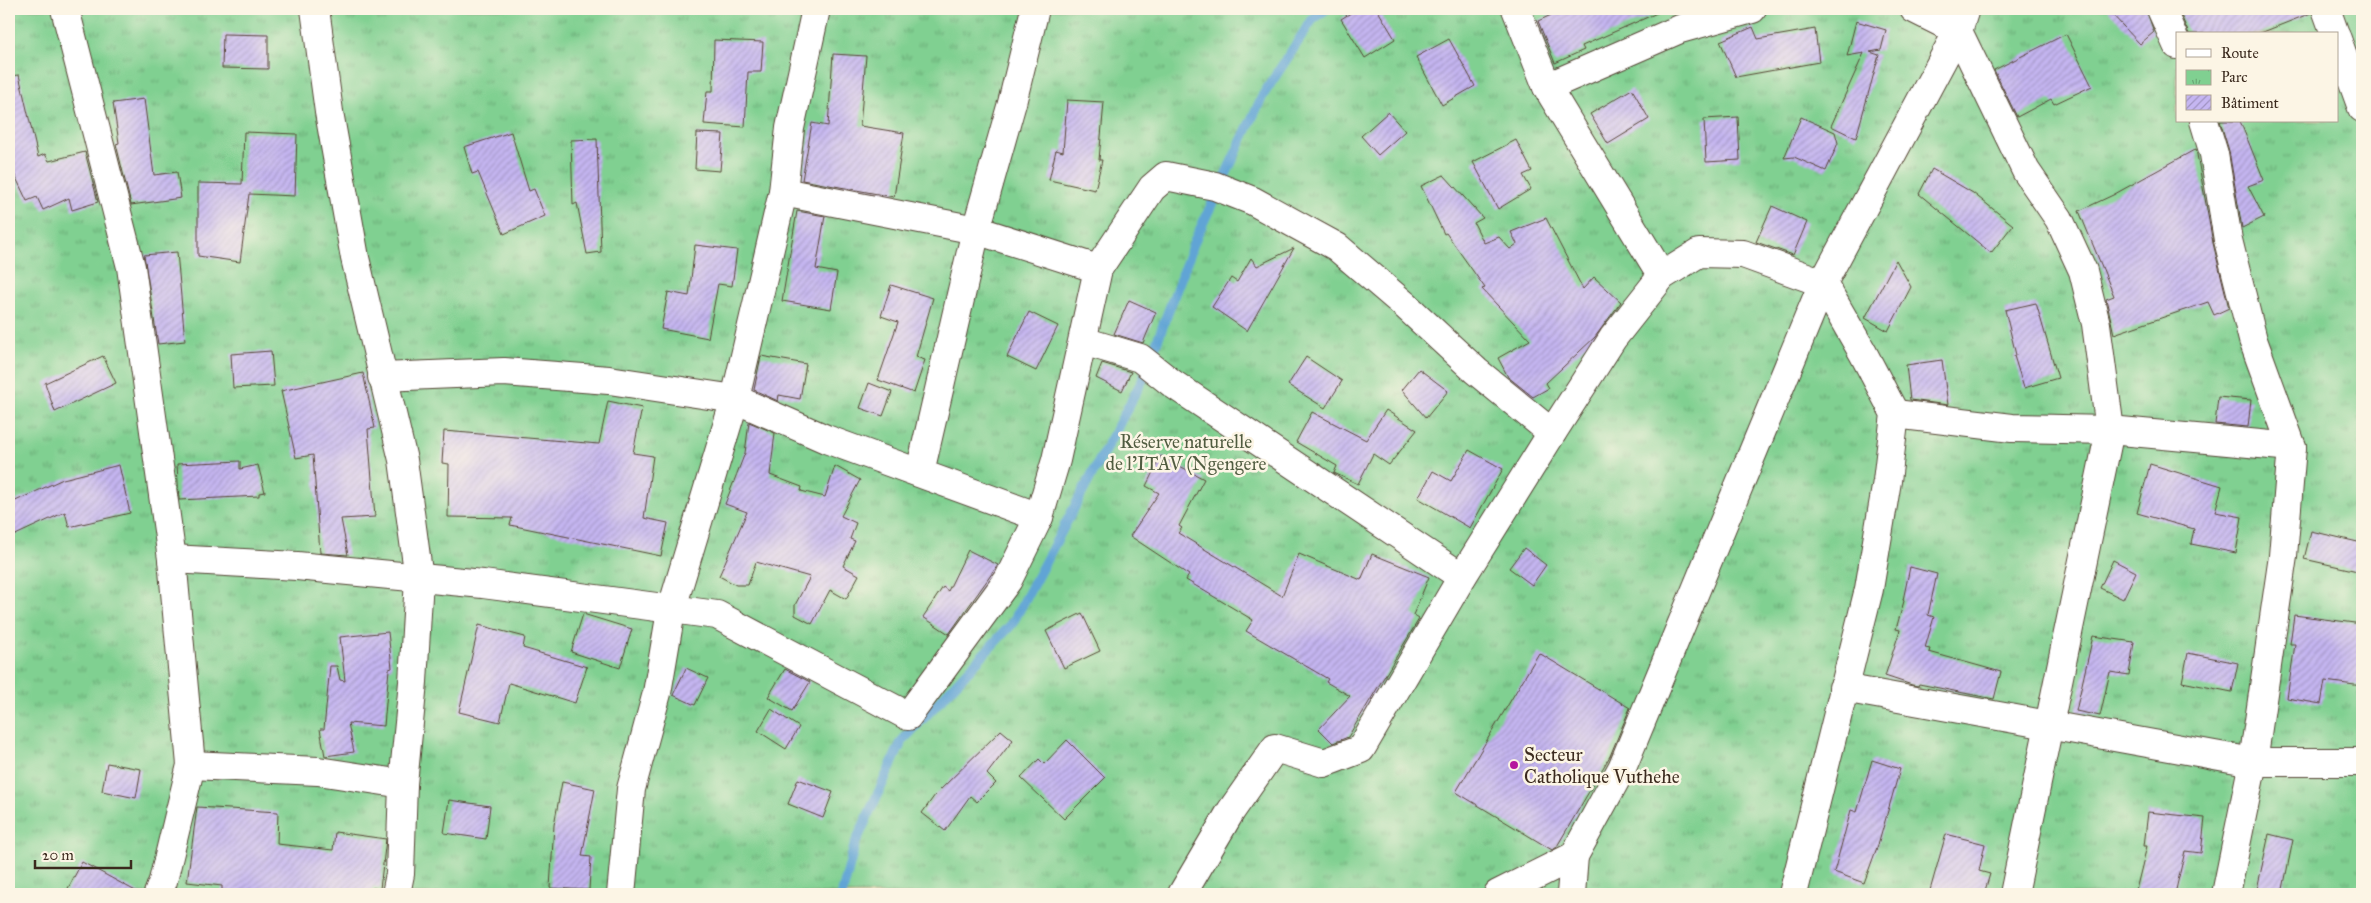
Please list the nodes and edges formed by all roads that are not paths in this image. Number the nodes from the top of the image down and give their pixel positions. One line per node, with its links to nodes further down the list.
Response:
1 (65, 9): 31 (street)
2 (315, 9): 23 (street)
3 (816, 9): 17 (street)
4 (1034, 9): 18 (street)
5 (1516, 9): 14 (street)
6 (1752, 9): 14 (street)
7 (1914, 9): 10 (street)
8 (2161, 9): 13 (street)
9 (2326, 9): 11 (street)
10 (1961, 20): 21 (street); 26 (street)
11 (2334, 32)
12 (2338, 42): 15 (street)
13 (2176, 43)
14 (1547, 87): 20 (street)
15 (2362, 108)
16 (2204, 122): 28 (street)
17 (783, 192): 18 (street); 24 (street)
18 (976, 230): 19 (street); 29 (street)
19 (1098, 269): 22 (street); 27 (street)
20 (1662, 276): 21 (street); 27 (street)
21 (1823, 283): 25 (street); 41 (street)
22 (1083, 341): 30 (street); 32 (street)
23 (382, 377): 24 (street); 33 (street)
24 (735, 399): 29 (street); 34 (street)
25 (1895, 414): 26 (street); 35 (street)
26 (2110, 430): 28 (street); 36 (street)
27 (1552, 433): 32 (street)
28 (2292, 447): 37 (street)
29 (920, 472): 30 (street)
30 (1039, 516): 34 (street)
31 (172, 559): 33 (street); 39 (street)
32 (1462, 577): 45 (street)
33 (419, 579): 34 (street); 40 (street)
34 (671, 611): 44 (street)
35 (1843, 688): 36 (street); 48 (street)
36 (2049, 726): 37 (street); 49 (street)
37 (2253, 762): 38 (street); 50 (street)
38 (2362, 762)
39 (192, 766): 40 (street); 42 (street)
40 (402, 784): 43 (street)
41 (1574, 856): 46 (street); 47 (street)
42 (158, 894)
43 (396, 894)
44 (621, 894)
45 (1182, 894)
46 (1498, 894)
47 (1571, 894)
48 (1793, 894)
49 (2014, 894)
50 (2226, 894)

